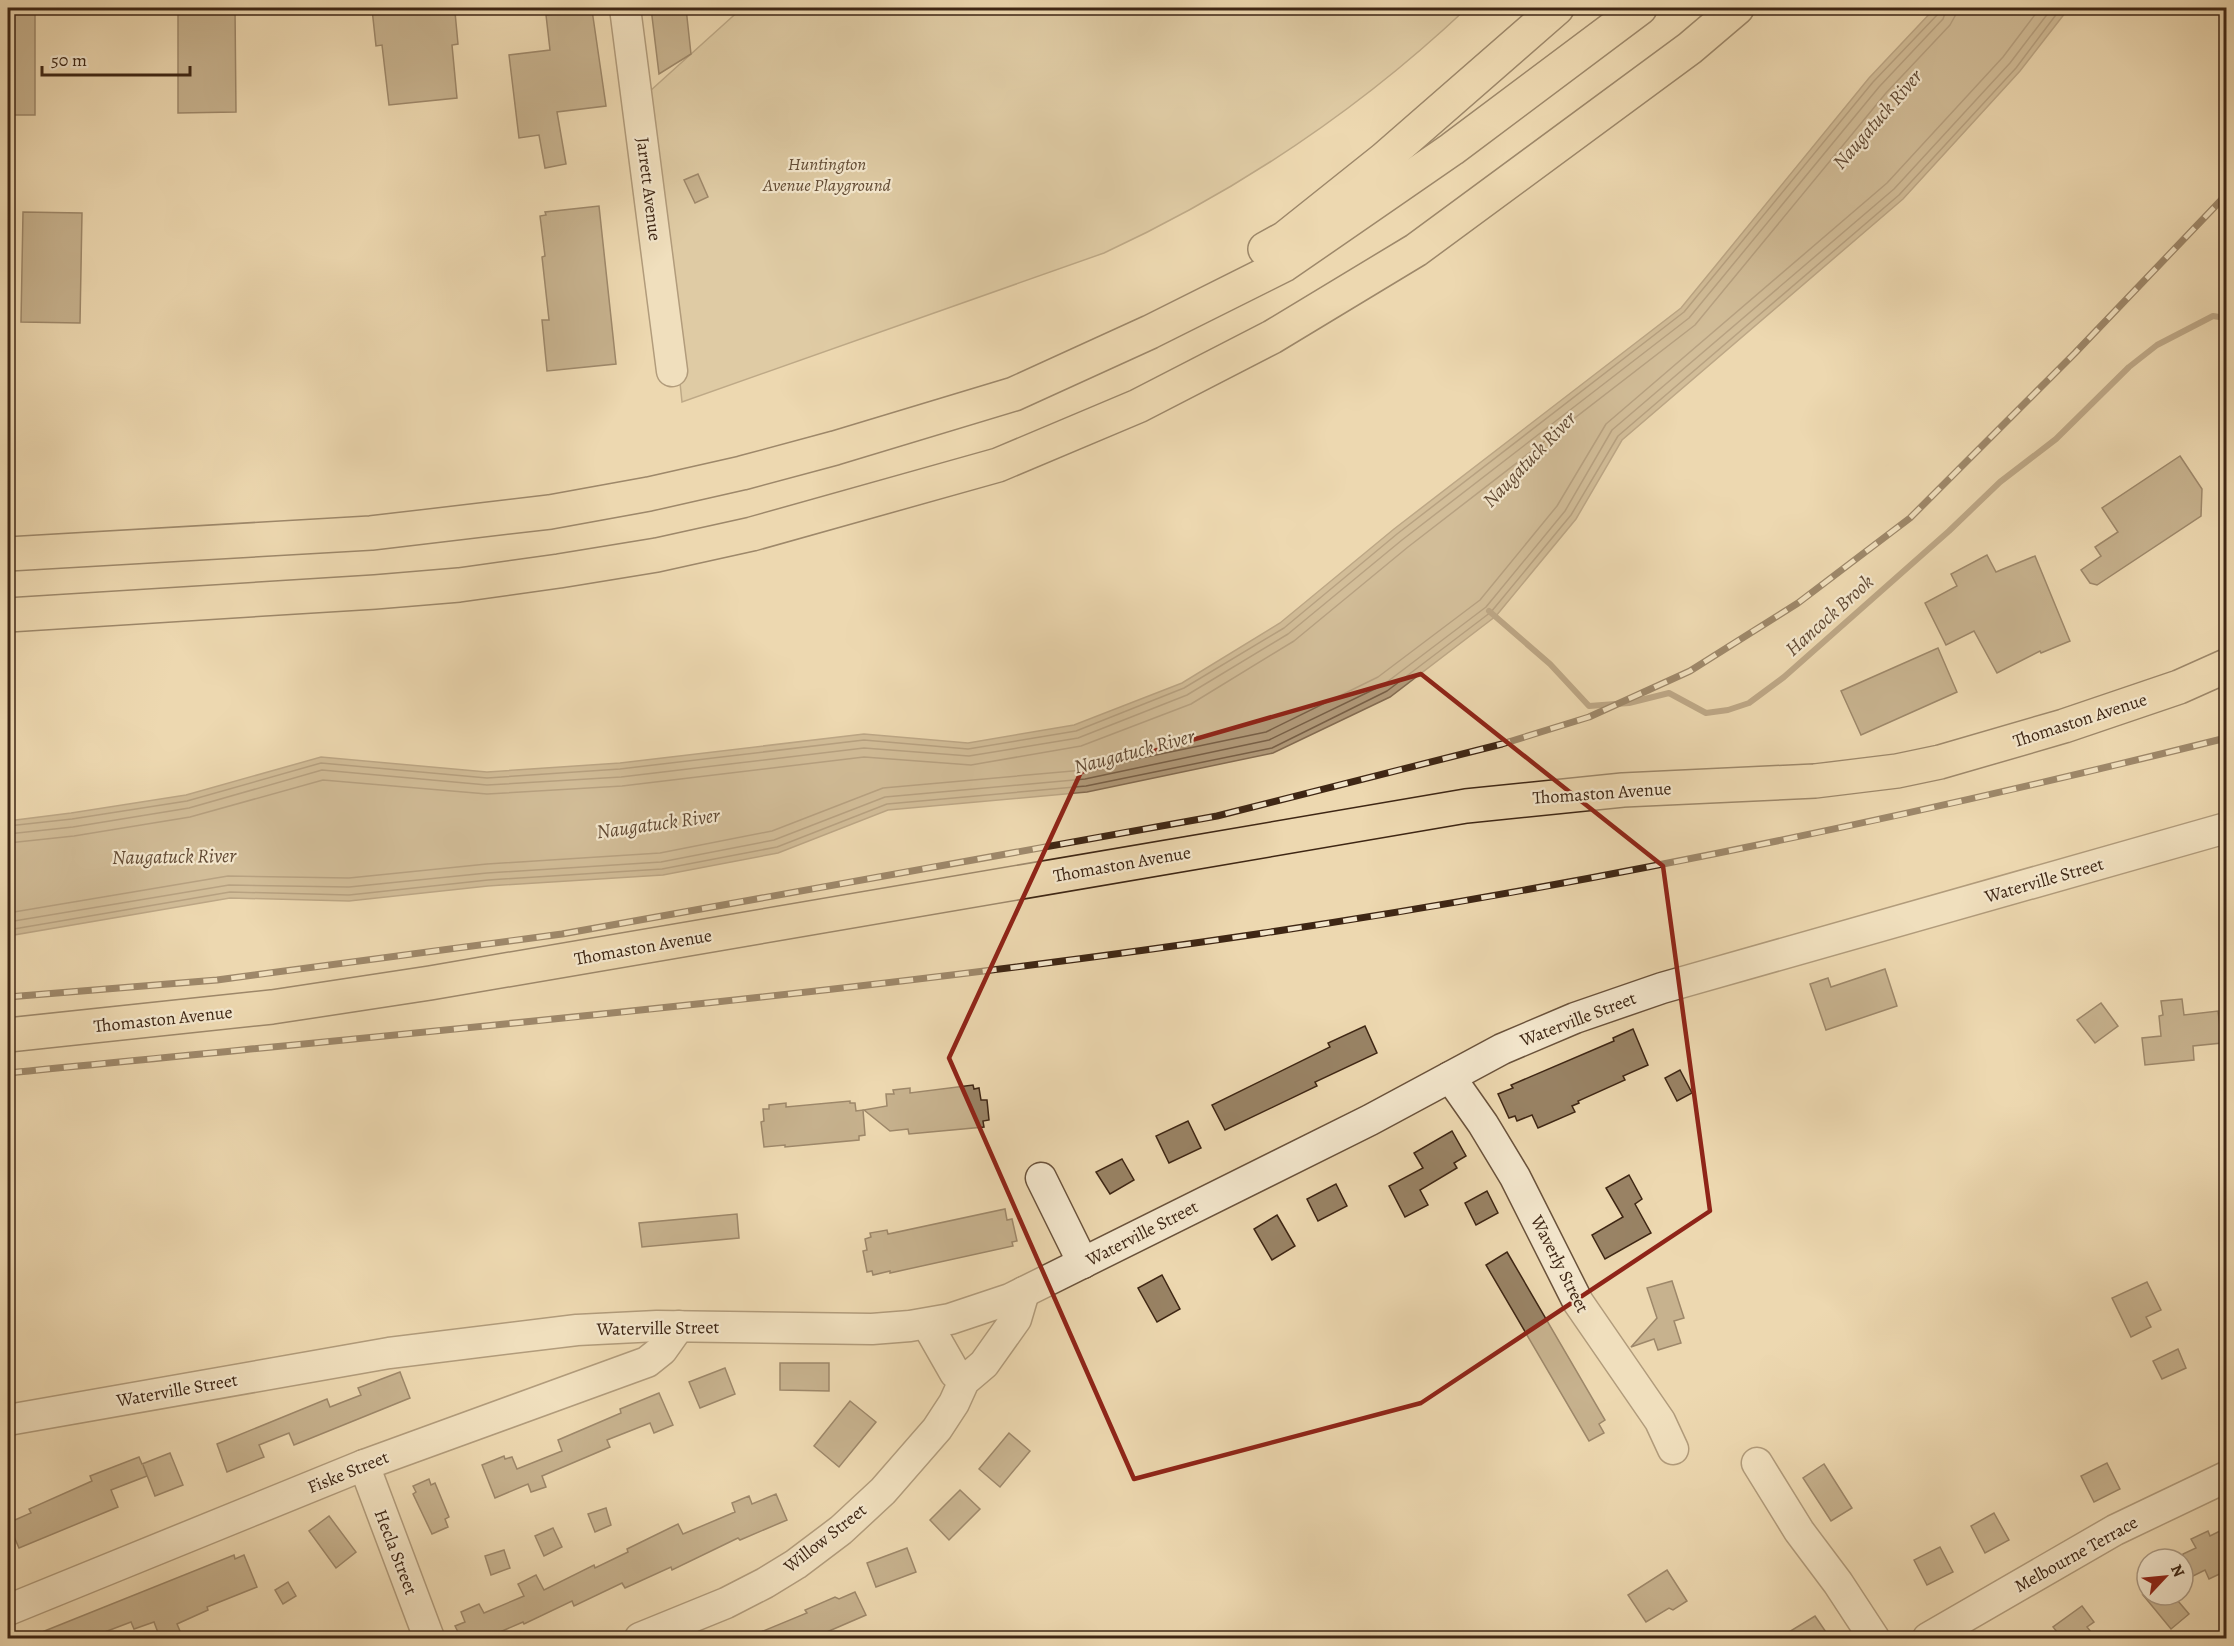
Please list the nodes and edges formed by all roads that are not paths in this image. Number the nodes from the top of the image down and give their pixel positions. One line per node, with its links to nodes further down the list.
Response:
1 (625, 8): 5 (street, Jarrett Avenue)
2 (1557, 8): 6 (main road)
3 (1640, 8): 6 (main road)
4 (1737, 8): 8 (main road)
5 (672, 371)
6 (835, 448): 7 (main road)
7 (8, 554)
8 (8, 615)
9 (2226, 666): 11 (main road, Thomaston Avenue)
10 (2226, 828): 12 (street, Waterville Street)
11 (8, 1035)
12 (1450, 1077): 14 (street, Waterville Street); 20 (street, Waverly Street)
13 (1041, 1178): 14 (street)
14 (1083, 1263): 15 (street, Waterville Street)
15 (1024, 1292): 16 (street, Waterville Street); 18 (street, Willow Street)
16 (927, 1324): 17 (street, Waterville Street); 18 (street)
17 (679, 1326): 19 (street, Waterville Street); 22 (street, Fiske Street)
18 (964, 1381): 26 (street, Willow Street)
19 (8, 1420)
20 (1673, 1449)
21 (1757, 1463): 27 (street)
22 (364, 1465): 24 (street, Fiske Street); 25 (street, Hecla Street)
23 (2226, 1477): 28 (street, Melbourne Terrace)
24 (8, 1610)
25 (429, 1638)
26 (640, 1638)
27 (1874, 1638)
28 (1928, 1638)

